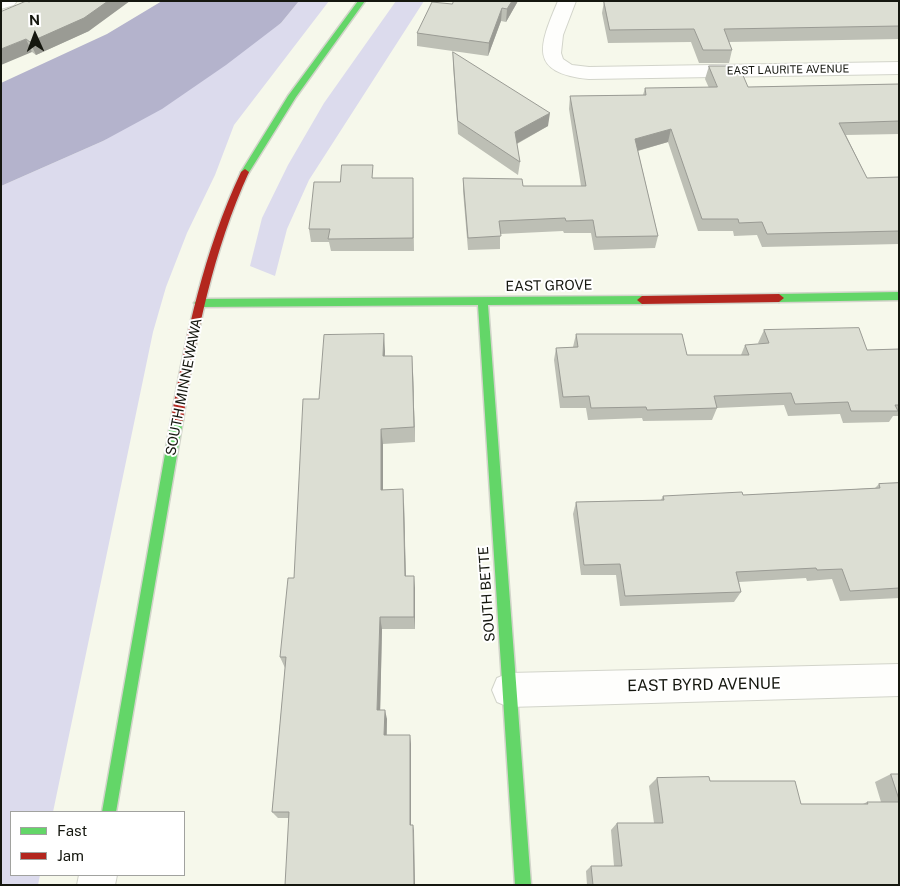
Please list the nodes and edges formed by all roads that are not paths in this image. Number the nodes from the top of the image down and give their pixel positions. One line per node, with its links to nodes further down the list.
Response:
1 (8, 1): 4 (street)
2 (362, 1): 8 (street, SOUTH MINNEWAWA)
3 (567, 1): 5 (street, EAST LAURITE AVENUE)
4 (1, 4)
5 (899, 68)
6 (899, 296): 7 (street, EAST GROVE)
7 (483, 302): 8 (street, EAST GROVE); 10 (street, SOUTH BETTE)
8 (200, 303): 11 (street, SOUTH MINNEWAWA)
9 (899, 680): 10 (street, EAST BYRD AVENUE)
10 (509, 690): 12 (street, SOUTH BETTE)
11 (109, 811)
12 (522, 885)

